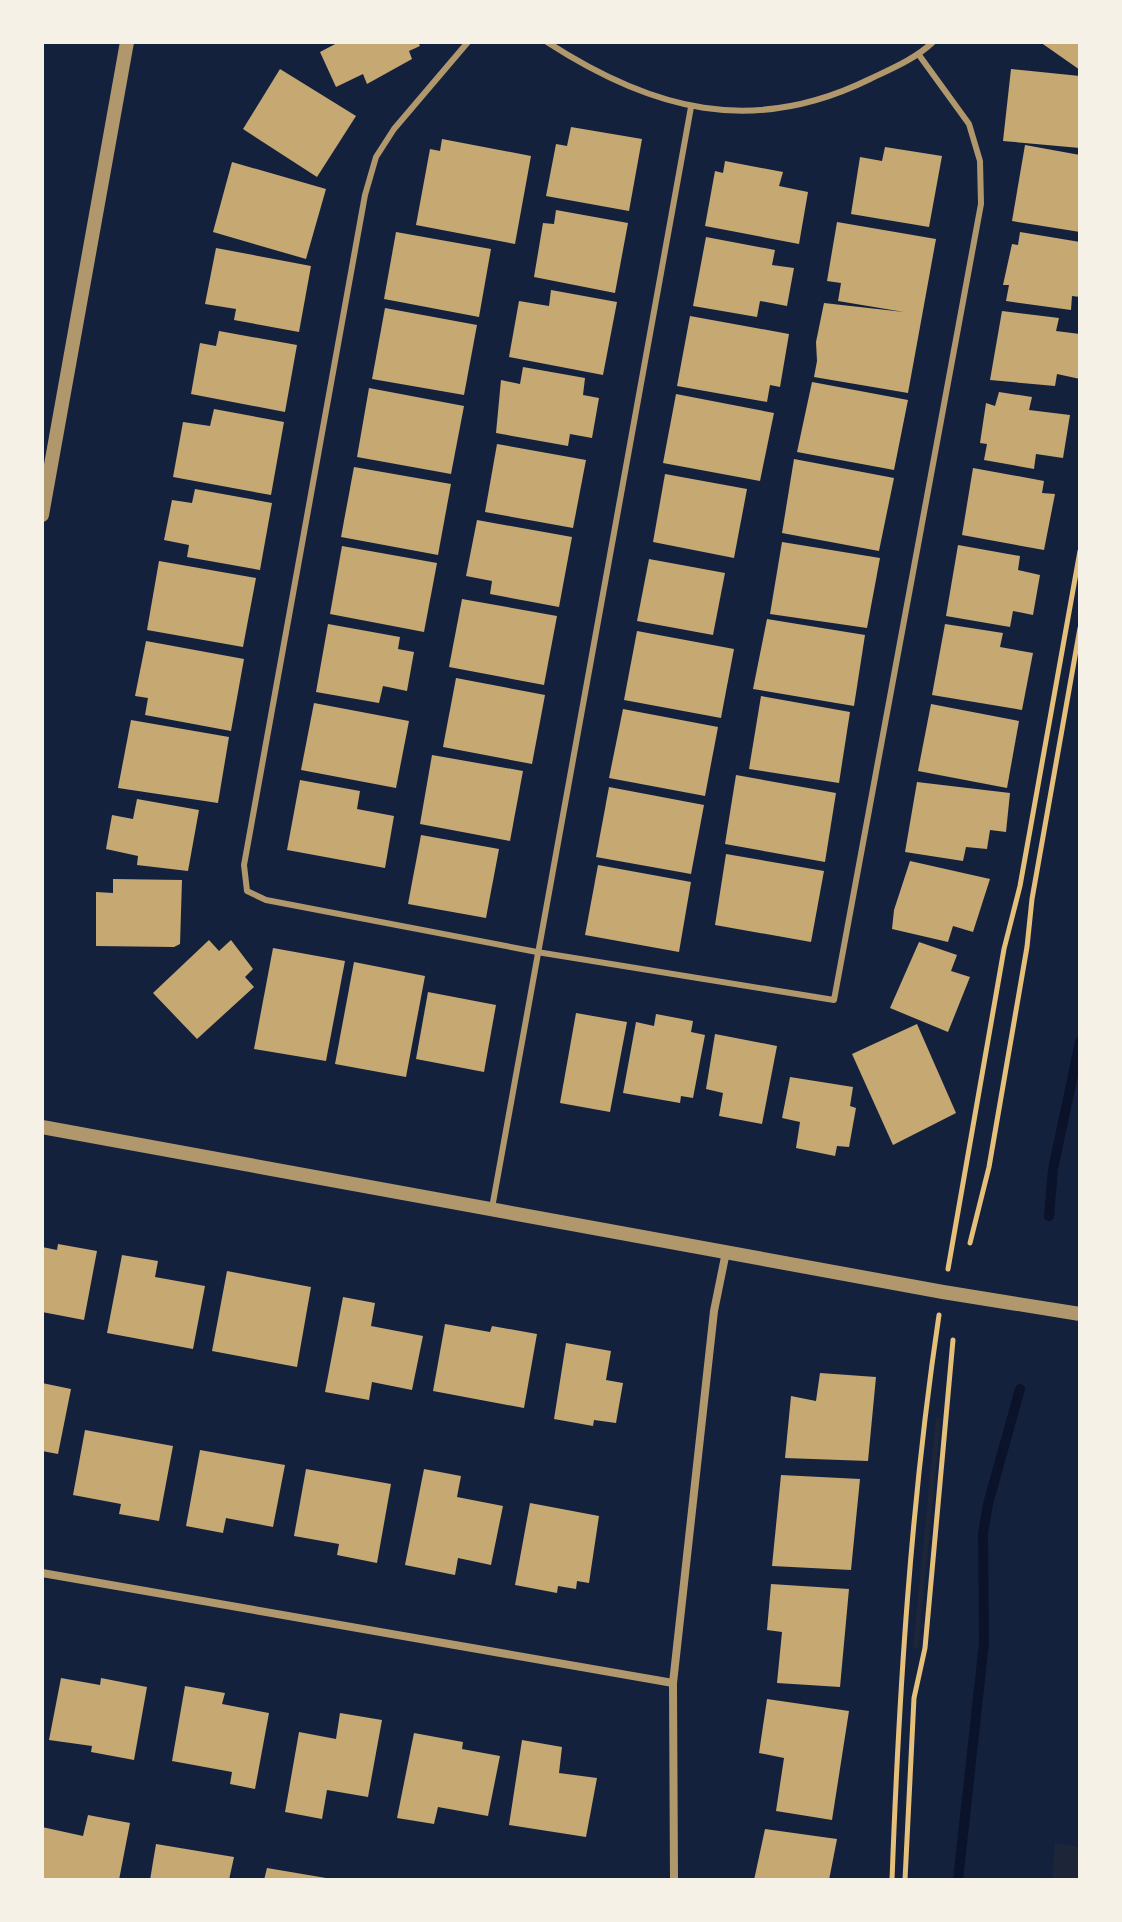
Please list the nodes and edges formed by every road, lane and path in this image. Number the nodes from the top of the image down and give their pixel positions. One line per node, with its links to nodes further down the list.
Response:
1 (127, 42): 7 (street)
2 (468, 42): 10 (lane)
3 (547, 42): 6 (lane)
4 (933, 42): 5 (lane)
5 (919, 55): 6 (lane); 10 (lane)
6 (691, 107): 10 (lane)
7 (42, 515)
8 (1080, 551): 13 (path)
9 (1080, 628): 14 (path)
10 (537, 952): 12 (lane)
11 (42, 1127): 12 (street)
12 (492, 1208): 15 (street)
13 (954, 1240)
14 (970, 1243)
15 (726, 1251): 16 (street); 20 (street)
16 (1080, 1314)
17 (936, 1338): 22 (path)
18 (953, 1340): 23 (path)
19 (42, 1573): 20 (street)
20 (673, 1683): 21 (street)
21 (674, 1880)
22 (892, 1880)
23 (905, 1880)

